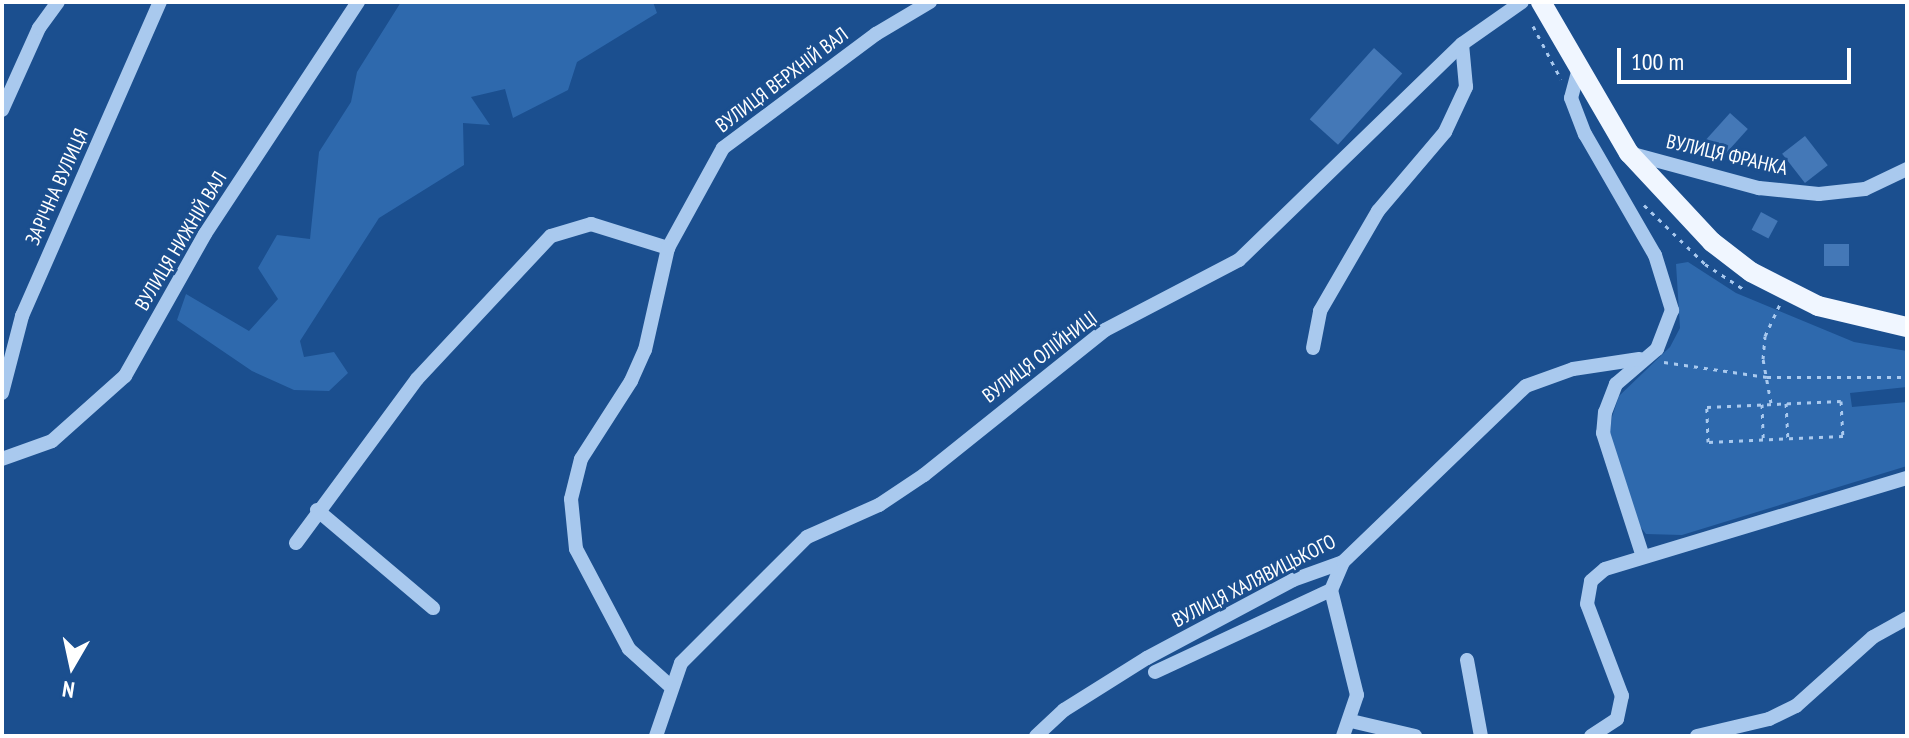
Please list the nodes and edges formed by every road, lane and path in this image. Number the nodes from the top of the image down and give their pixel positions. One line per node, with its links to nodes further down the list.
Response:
1 (58, 2): 9 (street)
2 (160, 2): 19 (street, ЗАРІЧНА ВУЛИЦЯ)
3 (358, 2): 25 (street, ВУЛИЦЯ НИЖНІЙ ВАЛ)
4 (930, 2): 12 (street, ВУЛИЦЯ ВЕРХНІЙ ВАЛ)
5 (1522, 2): 7 (street, ВУЛИЦЯ ОЛІЙНИЦІ)
6 (1541, 2): 8 (main road)
7 (1462, 44): 15 (street); 36 (street, ВУЛИЦЯ ОЛІЙНИЦІ)
8 (1578, 72): 10 (main road); 16 (street)
9 (2, 110)
10 (1629, 153): 11 (street, ВУЛИЦЯ ФРАНКА); 14 (main road)
11 (1907, 169)
12 (668, 248): 27 (street); 36 (street, ВУЛИЦЯ ВЕРХНІЙ ВАЛ)
13 (1780, 304): 17 (path)
14 (1907, 327)
15 (1313, 348)
16 (1639, 359): 17 (path); 29 (street); 30 (street, ВУЛИЦЯ ХАЛЯВИЦЬКОГО)
17 (1767, 377): 18 (path); 22 (path)
18 (1907, 377)
19 (2, 393)
20 (1786, 403): 22 (path); 23 (path); 23 (path)
21 (1762, 404): 22 (path); 24 (path); 24 (path)
22 (1771, 404)
23 (1788, 438): 24 (path)
24 (1763, 439)
25 (2, 459)
26 (1907, 478): 29 (street)
27 (317, 510): 28 (street); 32 (street)
28 (296, 543)
29 (1642, 554): 43 (street)
30 (1343, 562): 31 (street); 39 (street, ВУЛИЦЯ ХАЛЯВИЦЬКОГО)
31 (1331, 590): 35 (street); 37 (street)
32 (433, 608)
33 (1907, 618): 44 (street)
34 (1467, 660): 42 (street)
35 (1155, 672)
36 (669, 685): 38 (street, ВУЛИЦЯ ОЛІЙНИЦІ)
37 (1351, 721): 40 (street); 41 (street)
38 (656, 736)
39 (1036, 736)
40 (1343, 736)
41 (1415, 736)
42 (1481, 736)
43 (1591, 736)
44 (1697, 736)

